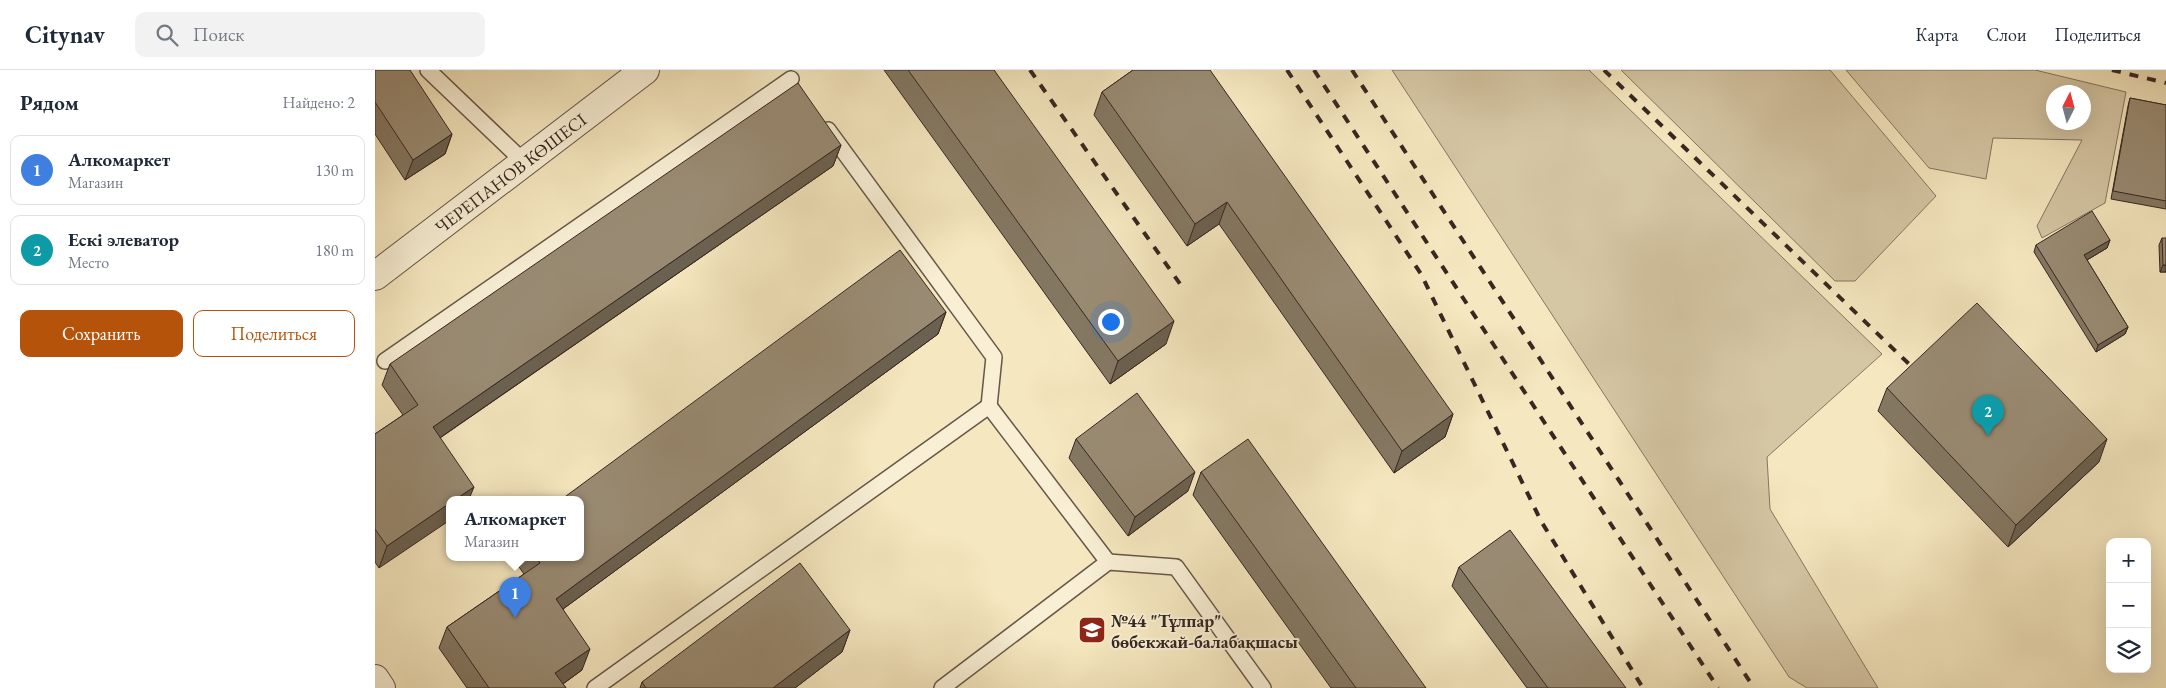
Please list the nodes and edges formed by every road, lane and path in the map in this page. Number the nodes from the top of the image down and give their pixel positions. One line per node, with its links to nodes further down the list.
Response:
1 (428, 70): 5 (lane)
2 (645, 70): 5 (street, ЧЕРЕПАНОВ КӨШЕСІ)
3 (791, 79): 7 (lane)
4 (820, 119): 8 (lane)
5 (524, 162): 6 (street, ЧЕРЕПАНОВ КӨШЕСІ)
6 (375, 276)
7 (385, 361)
8 (989, 406): 9 (lane); 12 (lane)
9 (1108, 562): 13 (lane); 14 (lane)
10 (375, 679): 11 (street)
11 (381, 688)
12 (595, 688)
13 (942, 688)
14 (1263, 688)

